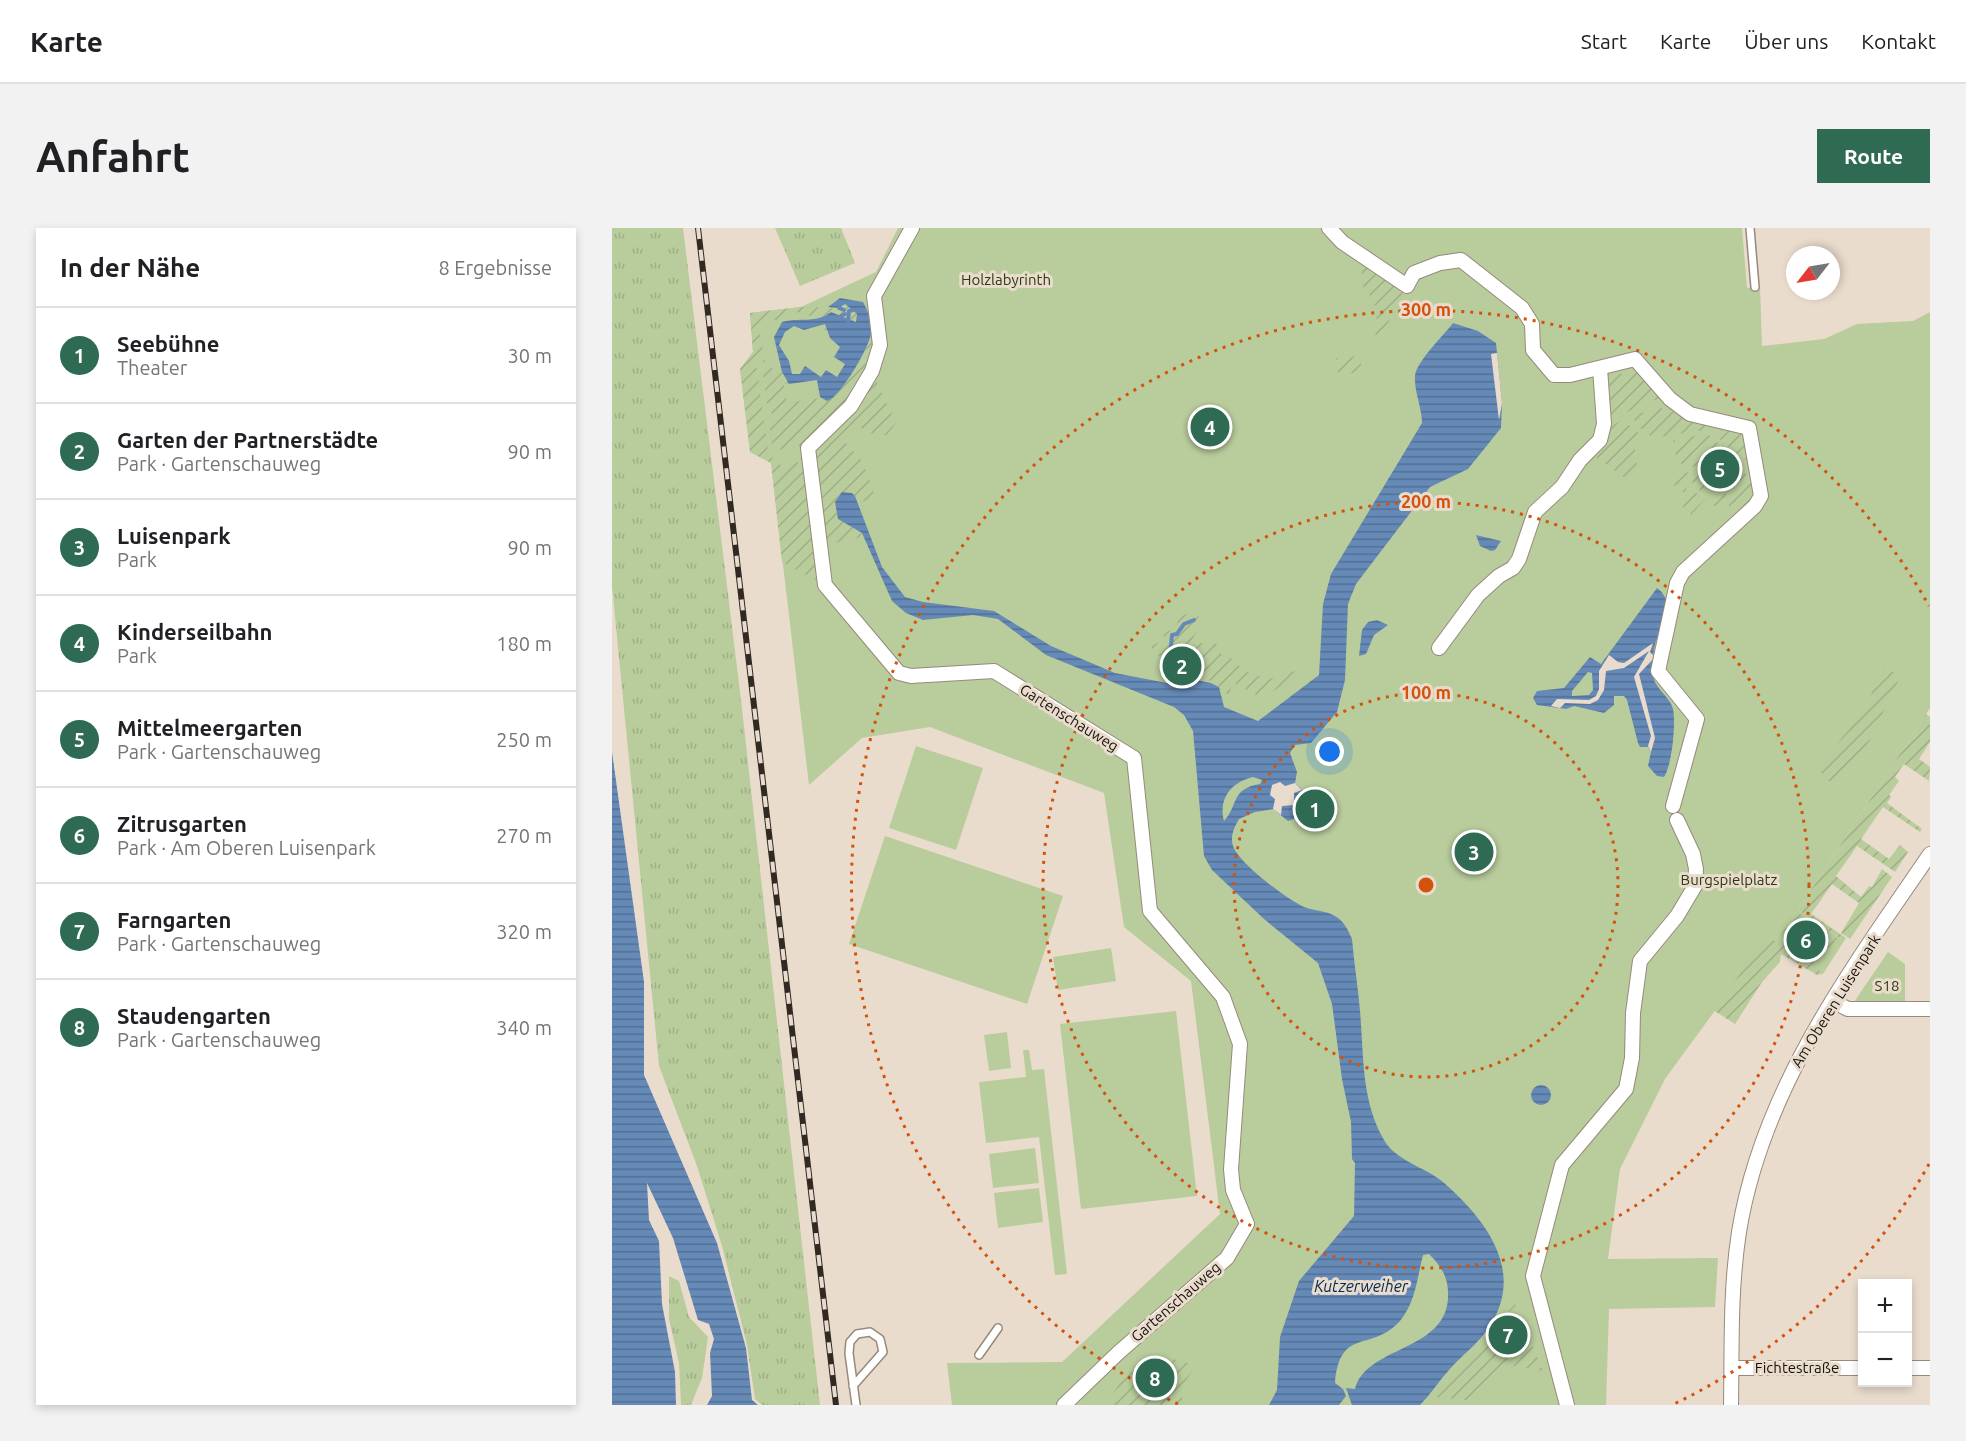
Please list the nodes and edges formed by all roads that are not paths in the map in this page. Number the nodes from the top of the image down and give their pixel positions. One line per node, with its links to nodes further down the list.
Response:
1 (912, 228): 18 (street, Gartenschauweg)
2 (1329, 228): 5 (street)
3 (1750, 228): 4 (lane)
4 (1755, 286)
5 (1600, 368): 6 (street); 19 (street)
6 (1439, 648)
7 (1930, 854): 8 (street, Am Oberen Luisenpark)
8 (1832, 1001): 9 (street); 12 (street, Am Oberen Luisenpark)
9 (1930, 1009)
10 (998, 1328): 11 (lane)
11 (979, 1355)
12 (1732, 1368): 13 (street, Fichtestraße); 20 (street, Am Oberen Luisenpark)
13 (1858, 1368)
14 (1912, 1368): 15 (street)
15 (1930, 1368)
16 (853, 1386): 16 (lane); 17 (lane)
17 (856, 1405)
18 (1064, 1405)
19 (1567, 1405)
20 (1731, 1405)

